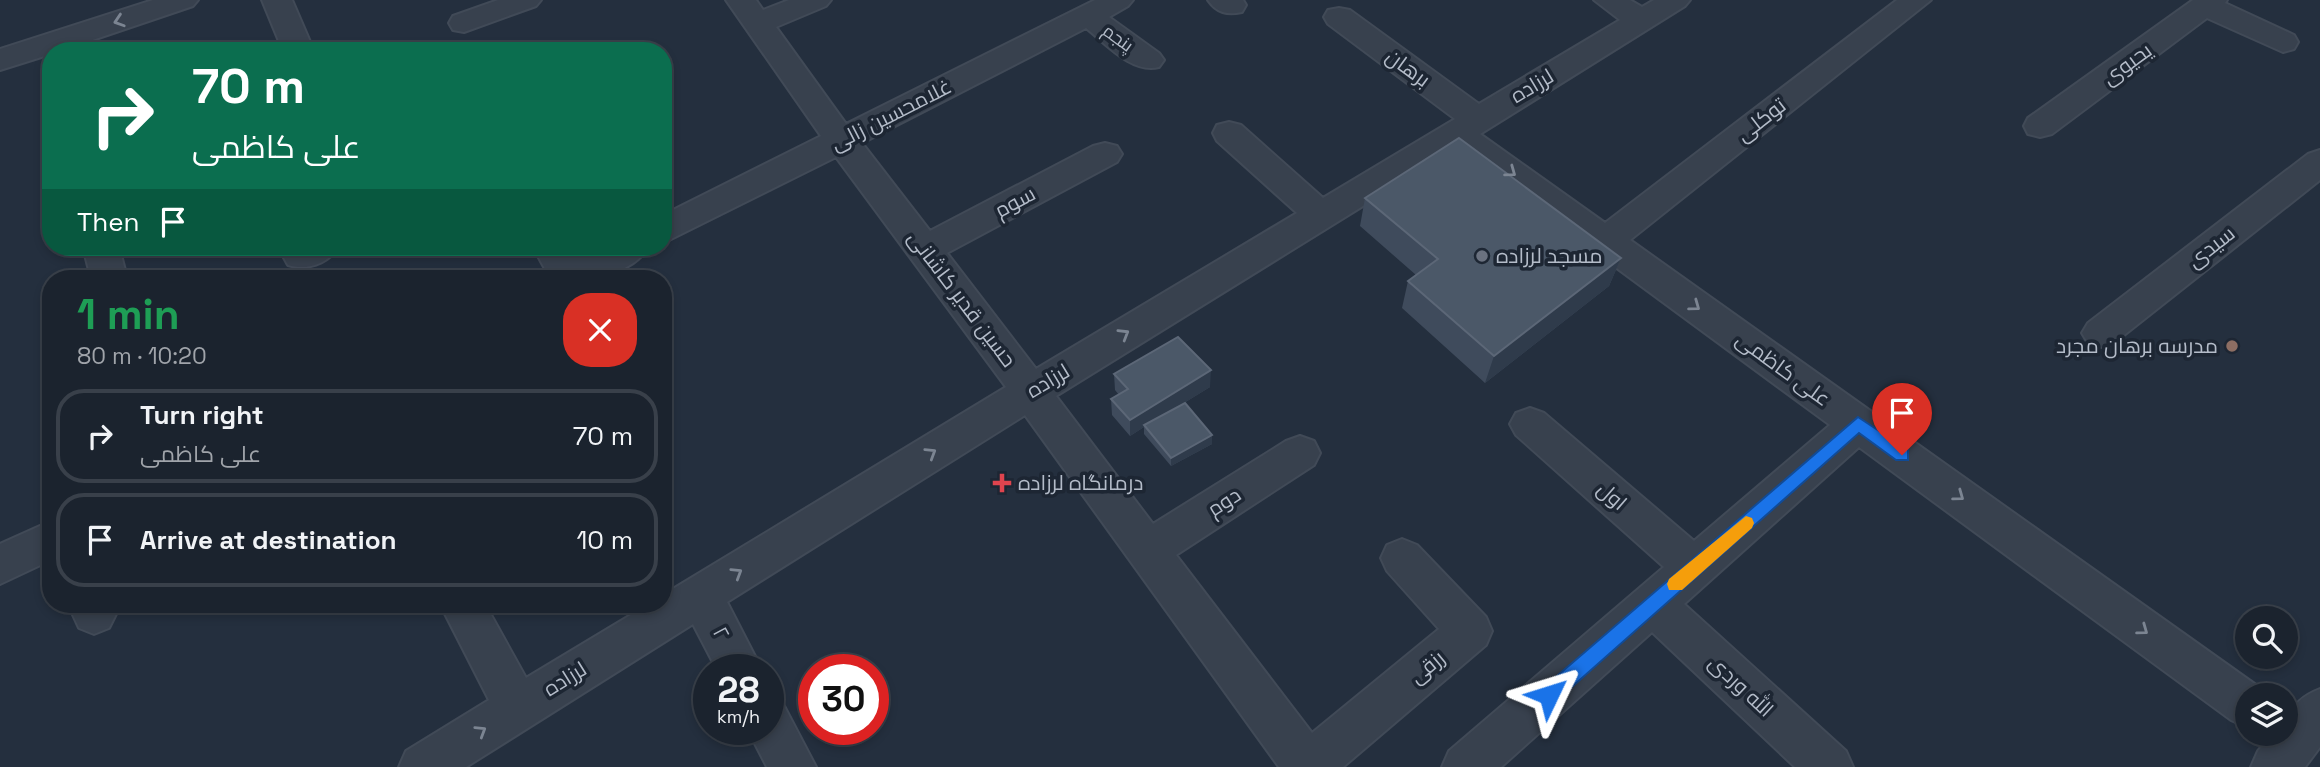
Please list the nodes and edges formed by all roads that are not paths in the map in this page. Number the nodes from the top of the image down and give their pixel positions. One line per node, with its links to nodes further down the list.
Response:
1 (183, 0): 15 (street, one-way to 15)
2 (278, 0): 16 (street)
3 (526, 0): 11 (street)
4 (816, 0): 10 (street)
5 (1118, 0): 12 (street, غلامحسین زالی)
6 (1609, 0): 14 (street)
7 (1675, 0): 14 (street, لرزاده)
8 (1916, 0): 30 (street, توکلی)
9 (2209, 3): 18 (street); 23 (street, یحیوی)
10 (749, 11): 25 (street, حسین قدیر کاشانی)
11 (458, 12): 17 (street)
12 (1087, 15): 21 (street, پنجم); 25 (street, غلامحسین زالی)
13 (1339, 18): 22 (street, برهان)
14 (1642, 20): 22 (street, لرزاده)
15 (67, 42)
16 (295, 42)
17 (473, 42)
18 (2283, 42)
19 (42, 50): 20 (street)
20 (0, 60)
21 (1148, 60)
22 (1466, 126): 28 (street, لرزاده); 30 (street, علی کاظمی, one-way to 30)
23 (2040, 126)
24 (1229, 133): 28 (street)
25 (841, 140): 29 (street, غلامحسین زالی); 31 (street, حسین قدیر کاشانی)
26 (1105, 154): 31 (street, سوم)
27 (2320, 162): 34 (street, سیدی)
28 (1321, 215): 35 (street, لرزاده, one-way to 28)
29 (672, 225)
30 (1605, 241): 36 (street, علی کاظمی, one-way to 36)
31 (925, 249): 35 (street, حسین قدیر کاشانی)
32 (612, 256): 33 (street)
33 (584, 270)
34 (2101, 332)
35 (1030, 391): 40 (street, حسین قدیر کاشانی); 44 (street, لرزاده, one-way to 35)
36 (1858, 424): 43 (street); 50 (street, علی کاظمی, one-way to 50)
37 (1530, 425): 43 (street, اول)
38 (1300, 453): 40 (street, دوم)
39 (42, 544): 42 (street)
40 (1148, 550): 55 (street, حسین قدیر کاشانی)
41 (1402, 558): 55 (street, رزقی)
42 (0, 565)
43 (1695, 568): 45 (street)
44 (701, 596): 46 (street, لرزاده); 49 (street, ۲)
45 (1653, 604): 56 (street); 57 (street, الله وردی)
46 (672, 606)
47 (467, 613): 51 (street)
48 (647, 615): 51 (street, لرزاده)
49 (732, 654)
50 (2235, 696)
51 (518, 709): 53 (street, لرزاده, one-way to 51)
52 (780, 745): 54 (street)
53 (423, 767)
54 (792, 767)
55 (1307, 767)
56 (1466, 767)
57 (1829, 767)

